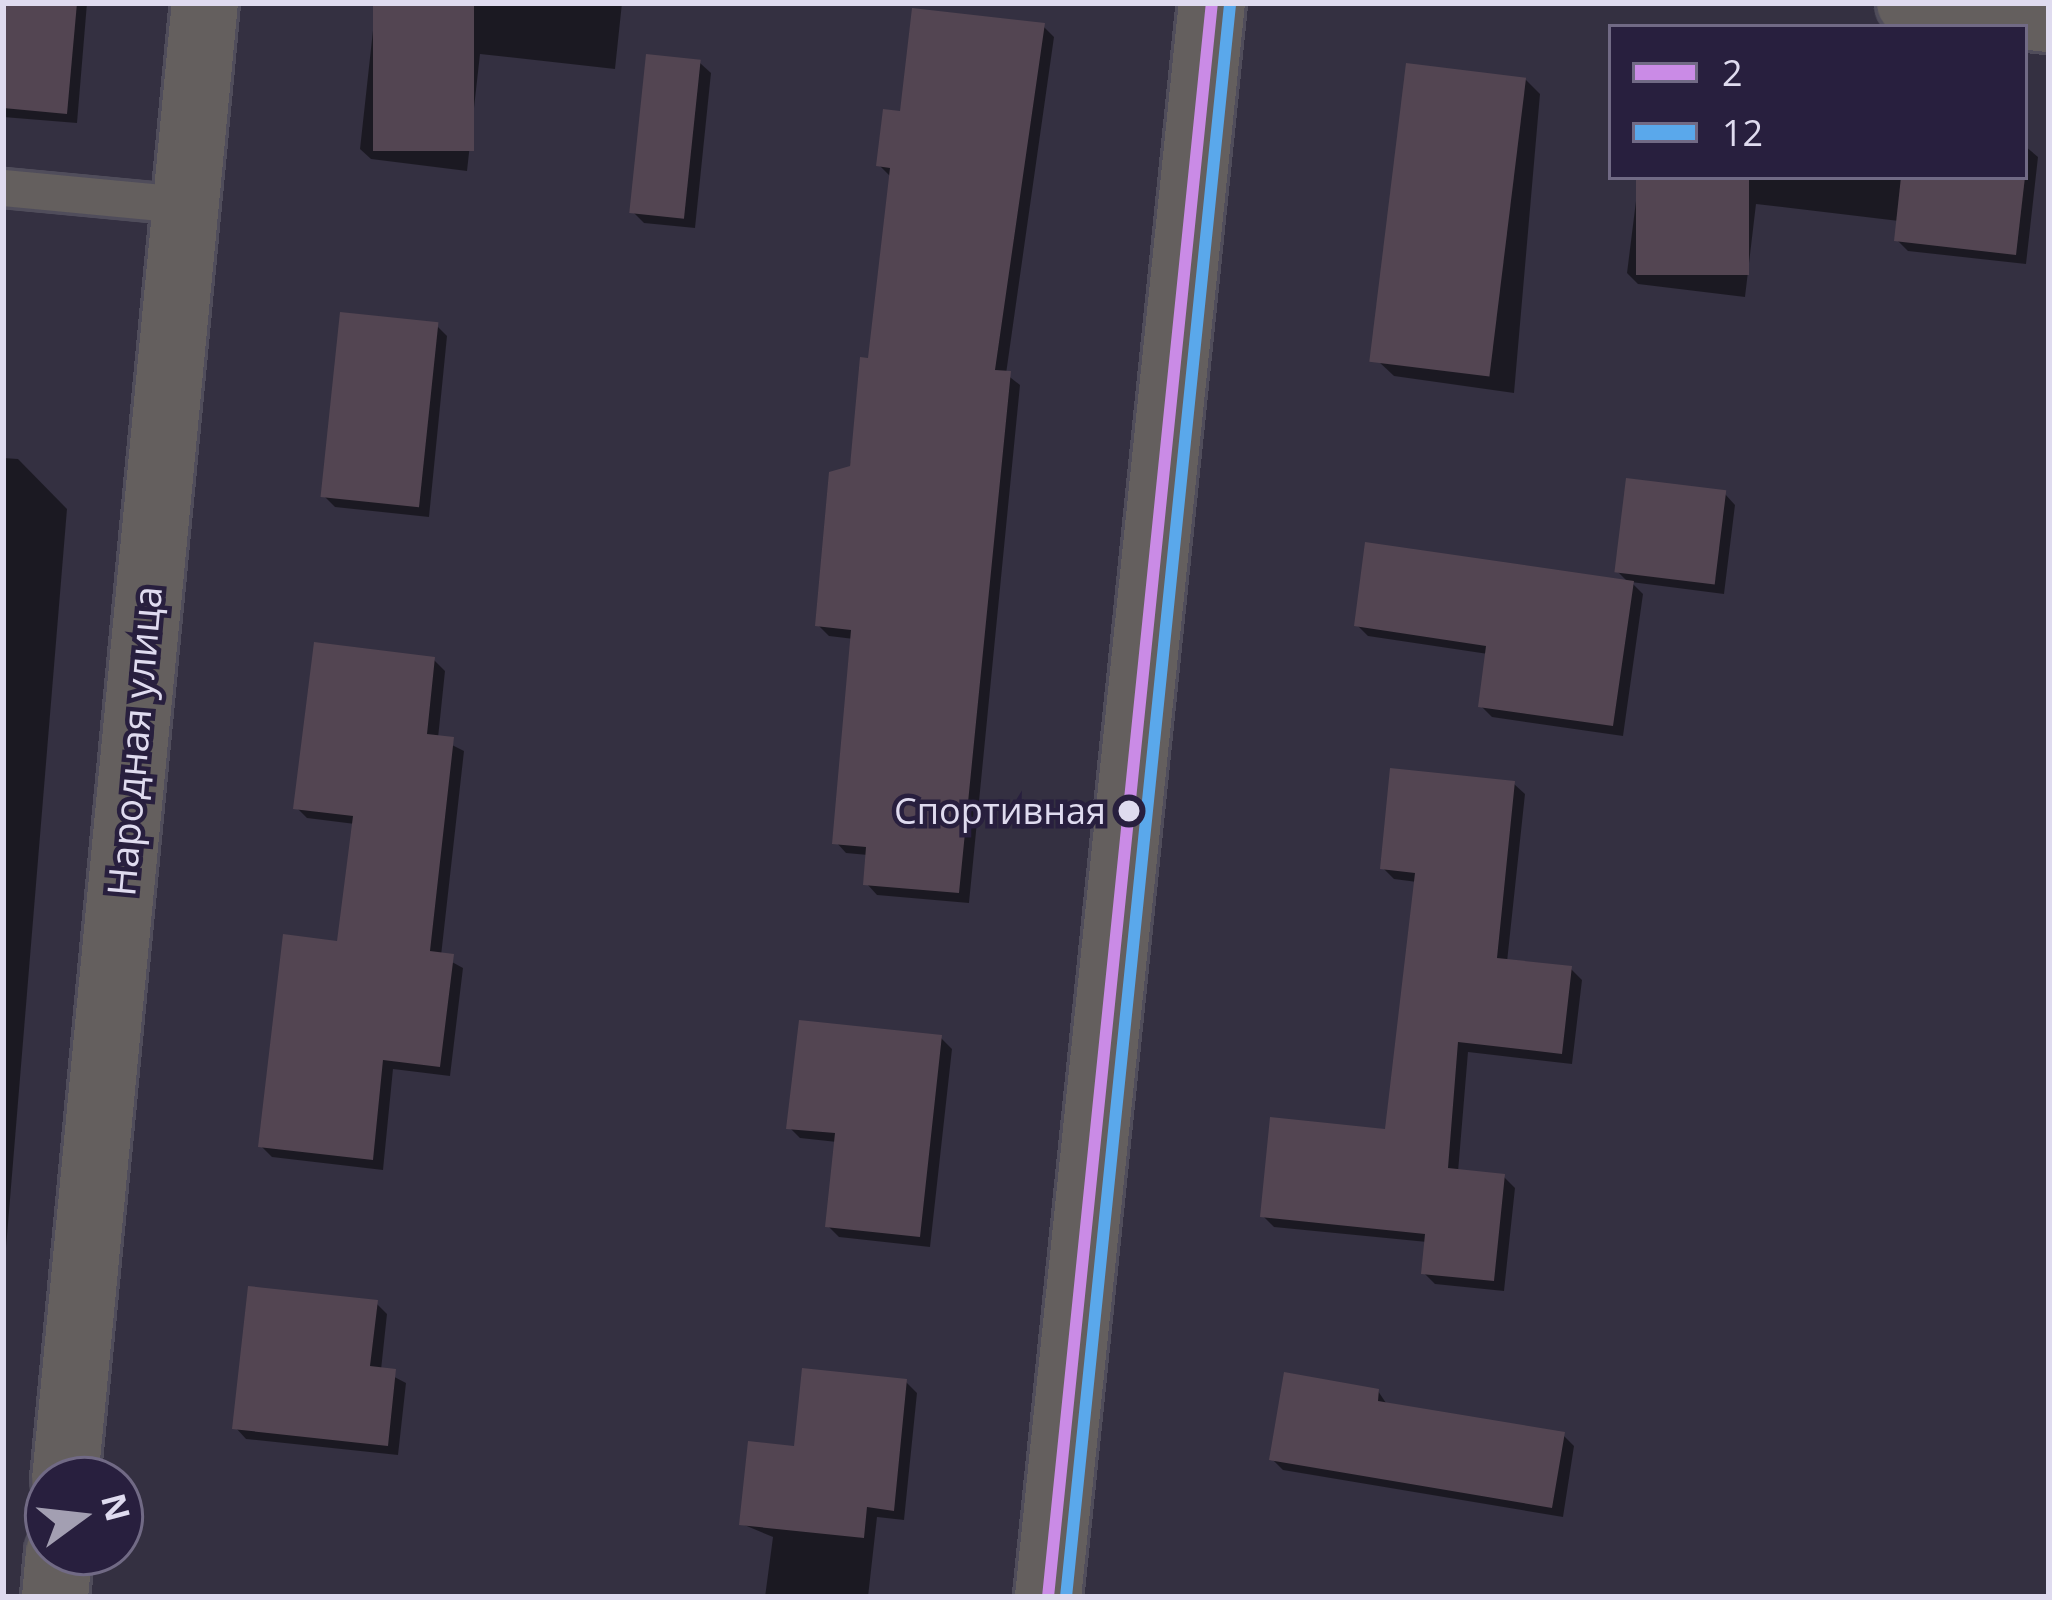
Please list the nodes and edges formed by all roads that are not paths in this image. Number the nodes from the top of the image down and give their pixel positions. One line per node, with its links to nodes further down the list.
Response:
1 (205, 3): 6 (street, Народная улица)
2 (1212, 3): 8 (street)
3 (1910, 3): 4 (street)
4 (2049, 19)
5 (3, 188): 6 (lane)
6 (183, 205): 7 (street, Народная улица)
7 (67, 1456)
8 (1048, 1597)

